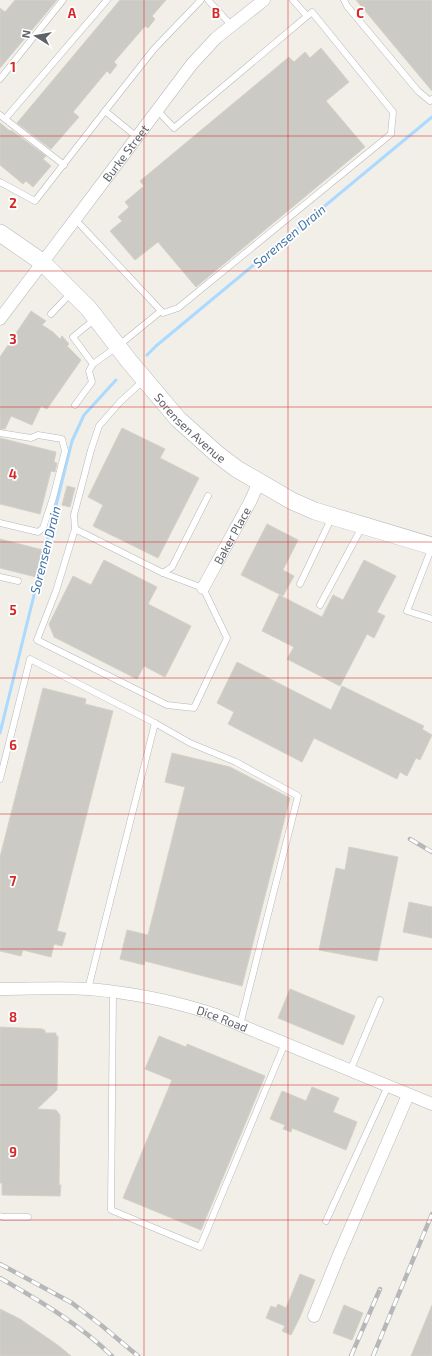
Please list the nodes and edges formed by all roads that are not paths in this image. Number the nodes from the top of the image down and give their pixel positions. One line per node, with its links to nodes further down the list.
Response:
1 (63, 0): 10 (lane)
2 (107, 0): 14 (lane)
3 (201, 0): 13 (lane)
4 (208, 0): 9 (lane)
5 (264, 0): 9 (street, Burke Street)
6 (292, 0): 8 (lane)
7 (344, 0): 11 (lane)
8 (307, 16): 12 (lane); 22 (lane)
9 (232, 26): 12 (street, Burke Street)
10 (0, 79)
11 (432, 100)
12 (157, 110): 15 (street, Burke Street)
13 (105, 111): 15 (lane); 16 (lane)
14 (3, 117): 16 (lane)
15 (137, 137): 18 (street, Burke Street)
16 (64, 165): 17 (lane)
17 (0, 182)
18 (75, 219): 20 (street, Burke Street); 22 (lane)
19 (0, 233): 20 (street, Sorensen Avenue)
20 (42, 262): 21 (street, Sorensen Avenue); 25 (street, Burke Street)
21 (72, 292): 23 (lane); 24 (street, Sorensen Avenue)
22 (161, 311): 26 (lane)
23 (51, 314)
24 (96, 318): 26 (street, Sorensen Avenue); 27 (lane)
25 (0, 319)
26 (118, 346): 27 (lane); 28 (street, Sorensen Avenue)
27 (93, 364): 29 (lane)
28 (145, 379): 31 (street, Sorensen Avenue); 36 (lane)
29 (75, 405)
30 (0, 433): 34 (lane)
31 (260, 482): 33 (street, Sorensen Avenue); 42 (street, Baker Place)
32 (208, 496): 38 (lane)
33 (333, 516): 35 (street, Sorensen Avenue); 41 (lane)
34 (0, 523)
35 (363, 525): 37 (street, Sorensen Avenue); 43 (lane)
36 (76, 529): 38 (lane); 42 (lane)
37 (432, 546): 44 (lane)
38 (163, 573): 42 (lane)
39 (0, 577): 40 (lane)
40 (18, 581)
41 (300, 584)
42 (203, 588)
43 (320, 605)
44 (432, 619)
45 (155, 723): 46 (lane); 48 (lane); 51 (lane)
46 (0, 779)
47 (0, 989): 48 (street, Dice Road)
48 (88, 989): 49 (street, Dice Road)
49 (113, 992): 51 (street, Dice Road); 52 (lane)
50 (380, 1000): 53 (lane)
51 (240, 1025): 52 (street, Dice Road)
52 (285, 1043): 53 (street, Dice Road)
53 (350, 1070): 54 (street, Dice Road)
54 (388, 1086): 55 (street, Dice Road); 59 (lane)
55 (408, 1095): 56 (street, Dice Road); 60 (street)
56 (432, 1104)
57 (0, 1216): 58 (lane)
58 (28, 1217)
59 (326, 1220)
60 (314, 1316)

